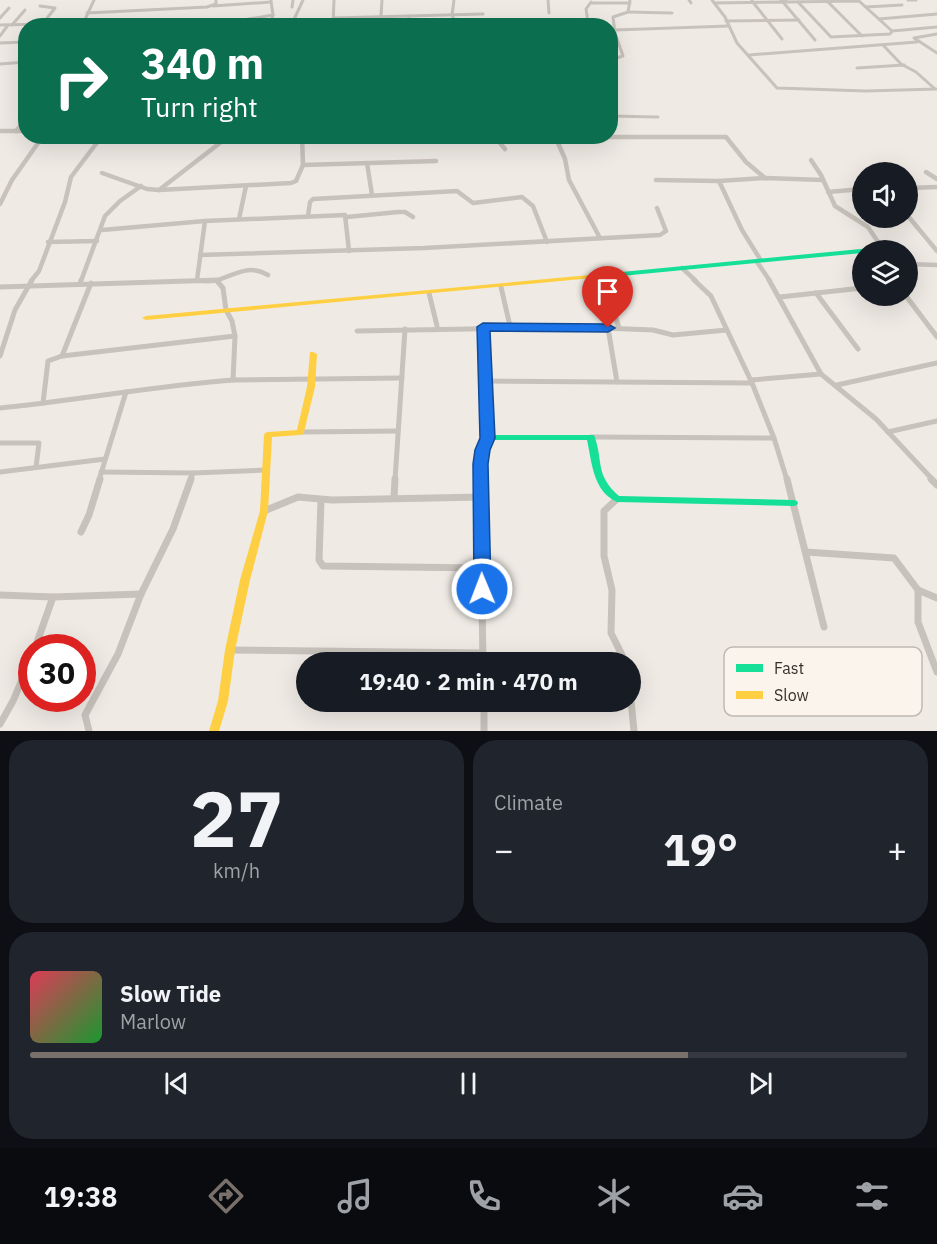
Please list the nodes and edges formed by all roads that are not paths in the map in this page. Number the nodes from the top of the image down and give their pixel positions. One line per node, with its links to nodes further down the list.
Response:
1 (94, 0): 28 (street)
2 (216, 0): 22 (street)
3 (293, 0): 25 (street)
4 (303, 0): 41 (street)
5 (334, 0): 42 (street)
6 (382, 0): 34 (street)
7 (454, 0): 33 (street)
8 (548, 0): 29 (street)
9 (857, 0): 17 (street); 23 (street)
10 (908, 0): 11 (street)
11 (916, 0)
12 (271, 1): 22 (street); 36 (street)
13 (591, 1): 18 (street); 44 (street)
14 (713, 1): 15 (street); 48 (street)
15 (752, 1): 16 (street); 49 (street)
16 (782, 1): 19 (street); 47 (street)
17 (828, 1): 19 (street); 59 (street)
18 (630, 2): 27 (street)
19 (798, 2): 59 (street)
20 (902, 5): 23 (street)
21 (40, 6): 38 (street)
22 (212, 6): 28 (street)
23 (866, 7): 46 (street)
24 (9, 8): 37 (street)
25 (292, 8)
26 (25, 10): 51 (street)
27 (628, 12): 30 (street); 45 (street)
28 (87, 13): 39 (street)
29 (549, 13)
30 (672, 13)
31 (483, 14): 33 (street)
32 (937, 14): 46 (street)
33 (452, 15): 35 (street); 43 (street)
34 (381, 16): 35 (street); 42 (street)
35 (408, 16)
36 (273, 17): 40 (street)
37 (0, 18)
38 (47, 18)
39 (85, 18)
40 (262, 18)
41 (295, 18)
42 (334, 18)
43 (453, 18)
44 (587, 18)
45 (613, 18)
46 (879, 19): 56 (street)
47 (799, 20): 49 (street); 61 (street)
48 (726, 21): 49 (street); 53 (street)
49 (767, 21): 60 (street)
50 (0, 25): 51 (street)
51 (10, 25): 52 (street); 58 (street)
52 (18, 25)
53 (729, 26): 55 (street); 68 (street)
54 (937, 27): 56 (street)
55 (618, 30)
56 (892, 32): 59 (street)
57 (937, 34): 64 (street)
58 (0, 36)
59 (862, 36)
60 (782, 39)
61 (815, 40)
62 (18, 42): 65 (street)
63 (618, 42): 69 (street)
64 (917, 42): 66 (street); 67 (street)
65 (0, 43)
66 (883, 45): 68 (street); 72 (street)
67 (937, 53)
68 (749, 55): 74 (street)
69 (618, 59)
70 (18, 63): 71 (street)
71 (0, 64)
72 (904, 65): 73 (street); 74 (street)
73 (857, 68)
74 (937, 89)
75 (618, 116): 76 (street)
76 (658, 117)
77 (18, 129): 79 (street)
78 (0, 131): 79 (street)
79 (16, 131)
80 (618, 137): 94 (street)
81 (38, 144): 107 (street)
82 (96, 144): 120 (street)
83 (219, 144): 103 (street)
84 (302, 144): 91 (street)
85 (501, 144): 87 (street)
86 (559, 144): 117 (street)
87 (505, 149)
88 (811, 160): 96 (street)
89 (436, 161): 90 (street)
90 (367, 163): 91 (street); 106 (street)
91 (303, 165): 100 (street)
92 (926, 172): 97 (street)
93 (102, 173): 99 (street)
94 (765, 178): 96 (street); 98 (street)
95 (656, 180): 98 (street)
96 (823, 180): 105 (street)
97 (937, 180)
98 (719, 181): 126 (street)
99 (141, 186): 103 (street); 116 (street)
100 (246, 186): 103 (street); 113 (street)
101 (937, 187): 102 (street)
102 (918, 188)
103 (159, 190)
104 (852, 190): 105 (street)
105 (828, 192): 118 (street)
106 (372, 195): 110 (street); 121 (street)
107 (2, 197): 108 (street)
108 (0, 204)
109 (657, 208): 117 (street)
110 (308, 216): 111 (street); 113 (street)
111 (347, 217): 112 (street); 122 (street)
112 (413, 217)
113 (239, 219): 114 (street)
114 (205, 221): 116 (street); 125 (street)
115 (918, 228): 124 (street)
116 (102, 230): 119 (street)
117 (600, 238): 121 (street)
118 (877, 240)
119 (97, 241): 120 (street); 135 (street)
120 (48, 242): 136 (street)
121 (547, 242): 122 (street)
122 (349, 250): 125 (street)
123 (852, 250): 126 (street)
124 (937, 251)
125 (200, 255): 132 (street)
126 (759, 260): 129 (street); 142 (street)
127 (918, 264): 128 (street)
128 (937, 265)
129 (682, 268): 131 (street); 152 (street)
130 (268, 275): 133 (street)
131 (603, 276): 137 (street); 150 (street)
132 (197, 280): 133 (street); 134 (street)
133 (217, 281): 144 (street)
134 (91, 283): 135 (street); 159 (street)
135 (80, 284): 136 (street)
136 (27, 286): 138 (street); 158 (street)
137 (501, 286): 140 (street); 147 (street)
138 (0, 287)
139 (852, 289): 141 (street)
140 (429, 293): 144 (street); 146 (street)
141 (816, 293): 142 (street); 156 (street)
142 (780, 297): 161 (street)
143 (914, 306): 155 (street)
144 (226, 310): 145 (street); 154 (street)
145 (146, 318)
146 (437, 326): 148 (street); 151 (street)
147 (510, 326): 148 (street); 149 (street)
148 (483, 327): 165 (street)
149 (608, 328): 150 (street); 167 (street)
150 (619, 328): 152 (street)
151 (405, 329): 153 (street); 162 (street)
152 (728, 330): 166 (street)
153 (357, 331)
154 (236, 336): 159 (street); 163 (street)
155 (937, 336)
156 (858, 350)
157 (313, 354): 164 (street)
158 (0, 356)
159 (62, 356): 170 (street)
160 (937, 363): 168 (street)
161 (821, 375): 166 (street); 168 (street)
162 (402, 378): 164 (street); 173 (street)
163 (233, 380): 164 (street); 169 (street)
164 (311, 381): 174 (street)
165 (485, 381): 167 (street); 177 (street)
166 (752, 381): 167 (street); 178 (street)
167 (617, 382)
168 (837, 385): 175 (street)
169 (126, 392): 170 (street); 180 (street)
170 (43, 403): 171 (street)
171 (0, 408)
172 (937, 421): 175 (street)
173 (398, 431): 174 (street); 188 (street)
174 (300, 432): 182 (street)
175 (888, 432): 186 (street)
176 (591, 437): 177 (street); 178 (street); 189 (street)
177 (488, 438): 187 (street)
178 (774, 438): 191 (street)
179 (0, 443): 181 (street)
180 (105, 459): 181 (street); 184 (street)
181 (36, 467): 183 (street)
182 (267, 470): 185 (street); 192 (street)
183 (0, 472)
184 (101, 472): 185 (street); 193 (street)
185 (193, 473): 197 (street)
186 (937, 485)
187 (482, 497): 188 (street); 195 (street)
188 (394, 498): 190 (street)
189 (617, 499): 191 (street); 206 (street)
190 (321, 500): 192 (street); 195 (street)
191 (794, 503): 194 (street)
192 (264, 511): 203 (street)
193 (81, 532)
194 (806, 552): 196 (street); 201 (street)
195 (482, 568): 205 (street)
196 (918, 590): 199 (street); 207 (street)
197 (141, 594): 200 (street); 212 (street)
198 (0, 595): 200 (street)
199 (936, 596)
200 (53, 597): 202 (street)
201 (824, 627)
202 (40, 634)
203 (230, 650): 204 (street); 213 (street)
204 (399, 652)
205 (483, 652)
206 (621, 652)
207 (937, 672)
208 (18, 689): 211 (street)
209 (484, 712): 214 (street)
210 (632, 712): 215 (street)
211 (0, 724)
212 (89, 731)
213 (214, 731)
214 (484, 731)
215 (634, 731)

